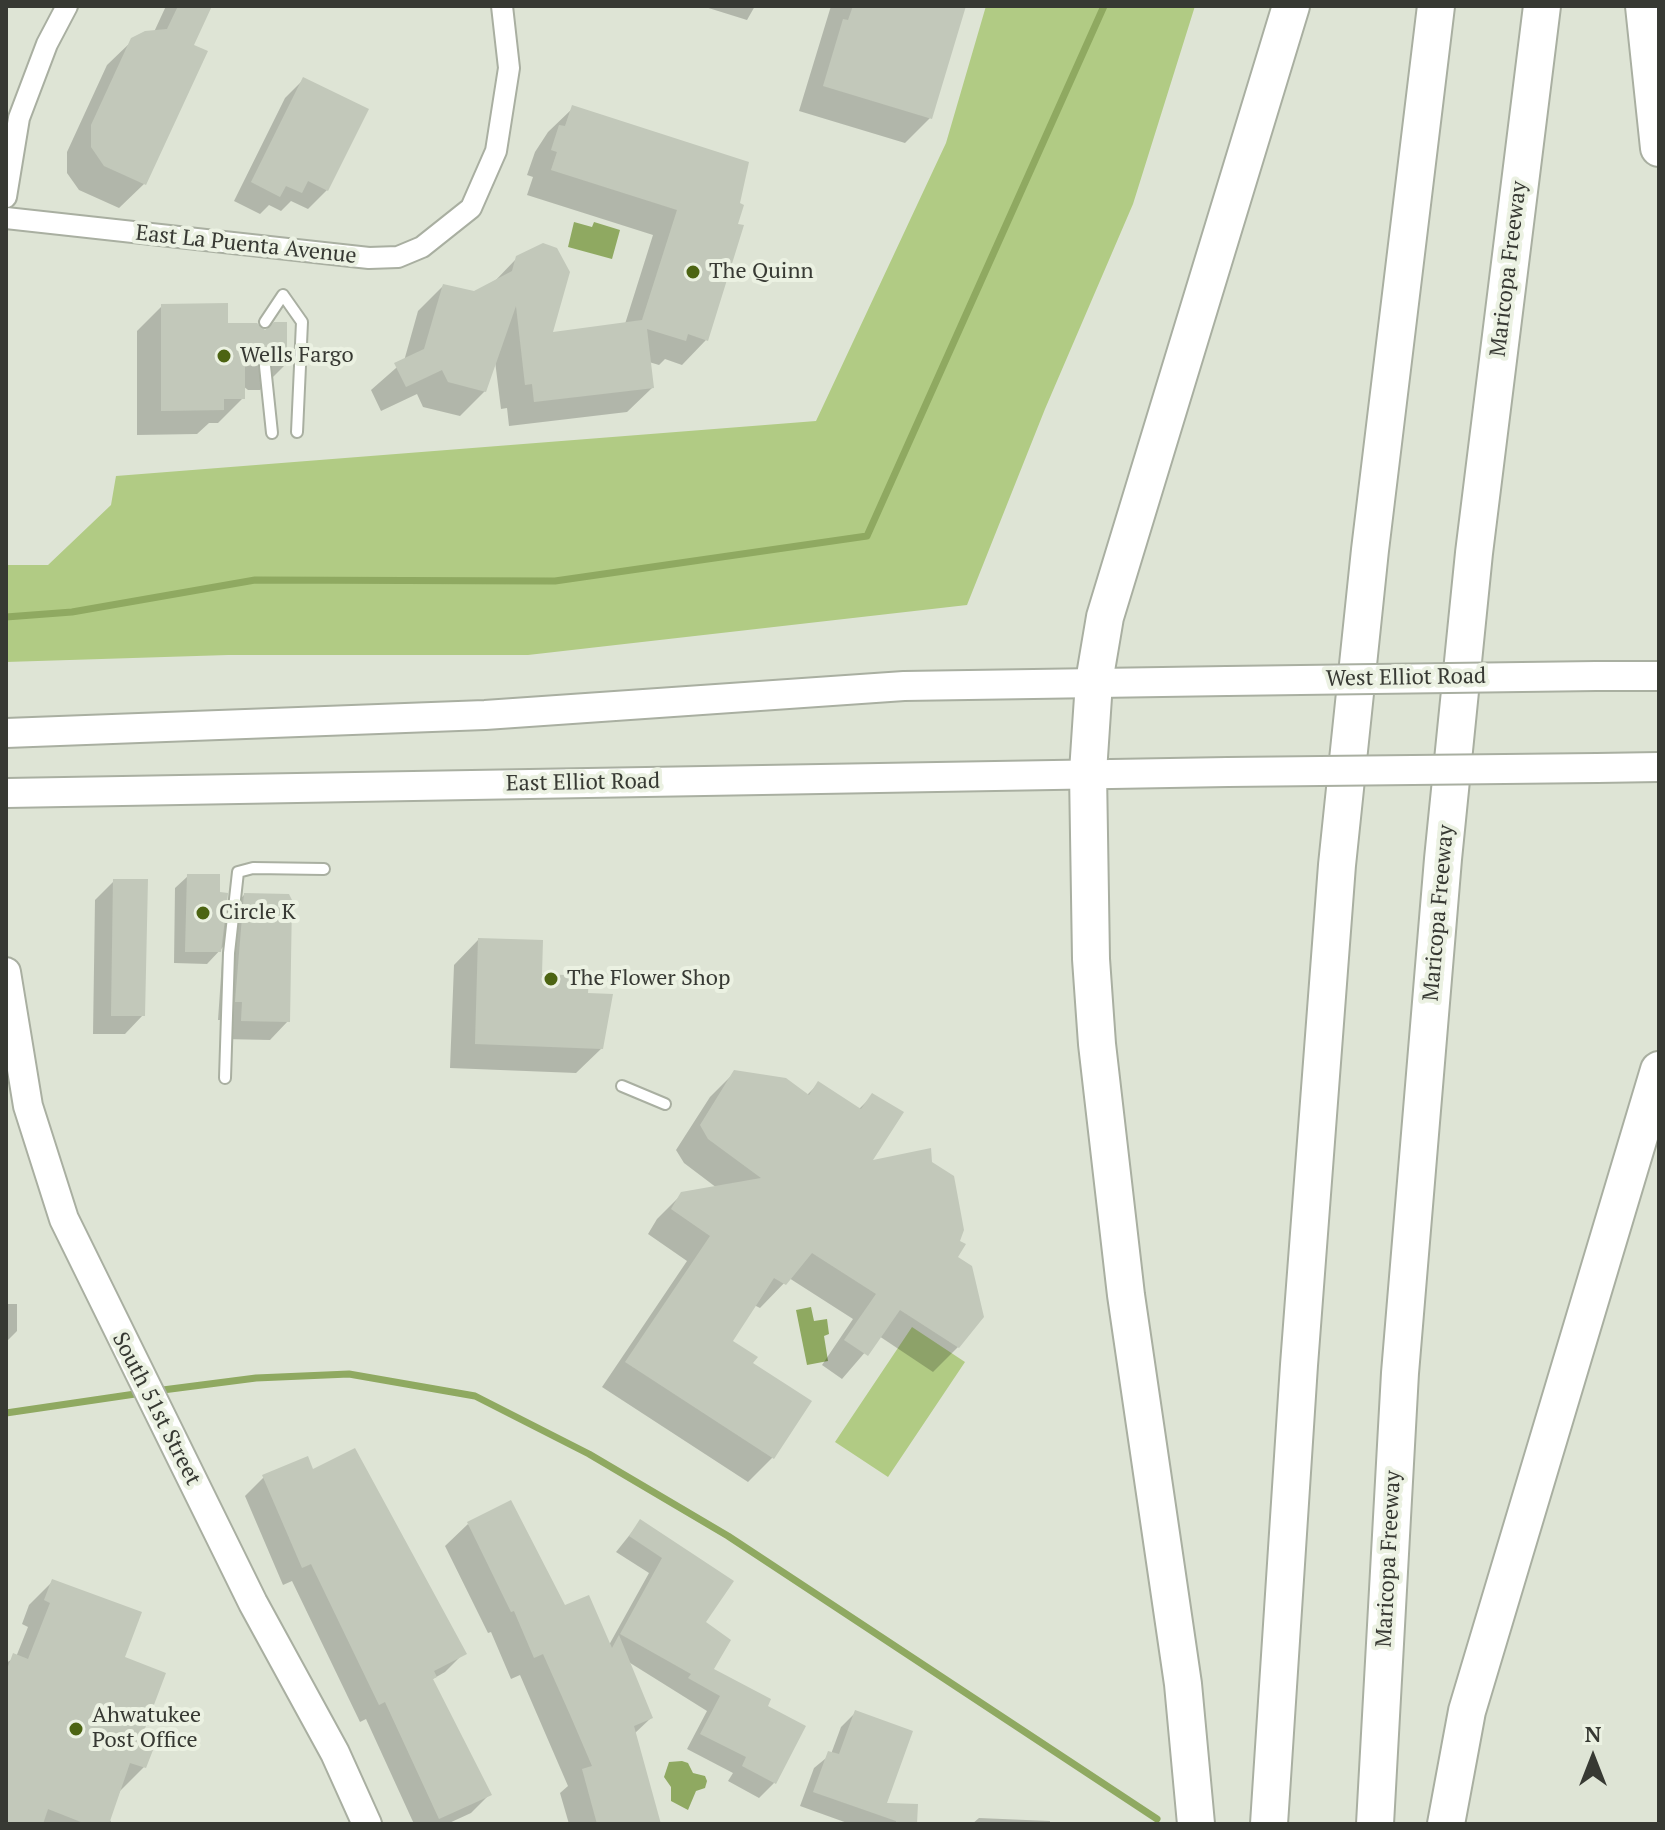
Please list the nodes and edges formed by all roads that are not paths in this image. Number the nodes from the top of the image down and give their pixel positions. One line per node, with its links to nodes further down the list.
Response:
1 (67, 6): 8 (street)
2 (502, 6): 9 (street, East La Puenta Avenue)
3 (1291, 6): 15 (highway)
4 (1436, 6): 28 (highway)
5 (1542, 6): 29 (highway, Maricopa Freeway)
6 (1644, 6): 7 (highway)
7 (1659, 148)
8 (6, 197)
9 (6, 218)
10 (265, 322): 12 (lane)
11 (265, 366): 13 (lane)
12 (297, 432)
13 (272, 433)
14 (1659, 676): 15 (main road, West Elliot Road, bridge)
15 (1094, 682): 16 (main road); 18 (highway)
16 (6, 733)
17 (1659, 767): 18 (main road, East Elliot Road, bridge)
18 (1088, 772): 19 (main road, East Elliot Road); 27 (highway)
19 (6, 793)
20 (324, 869): 23 (lane)
21 (6, 972): 26 (main road, South 51st Street)
22 (1659, 1070): 30 (highway)
23 (225, 1078)
24 (622, 1086): 25 (lane)
25 (665, 1104)
26 (367, 1824)
27 (1196, 1824)
28 (1269, 1824)
29 (1375, 1824)
30 (1446, 1824)

